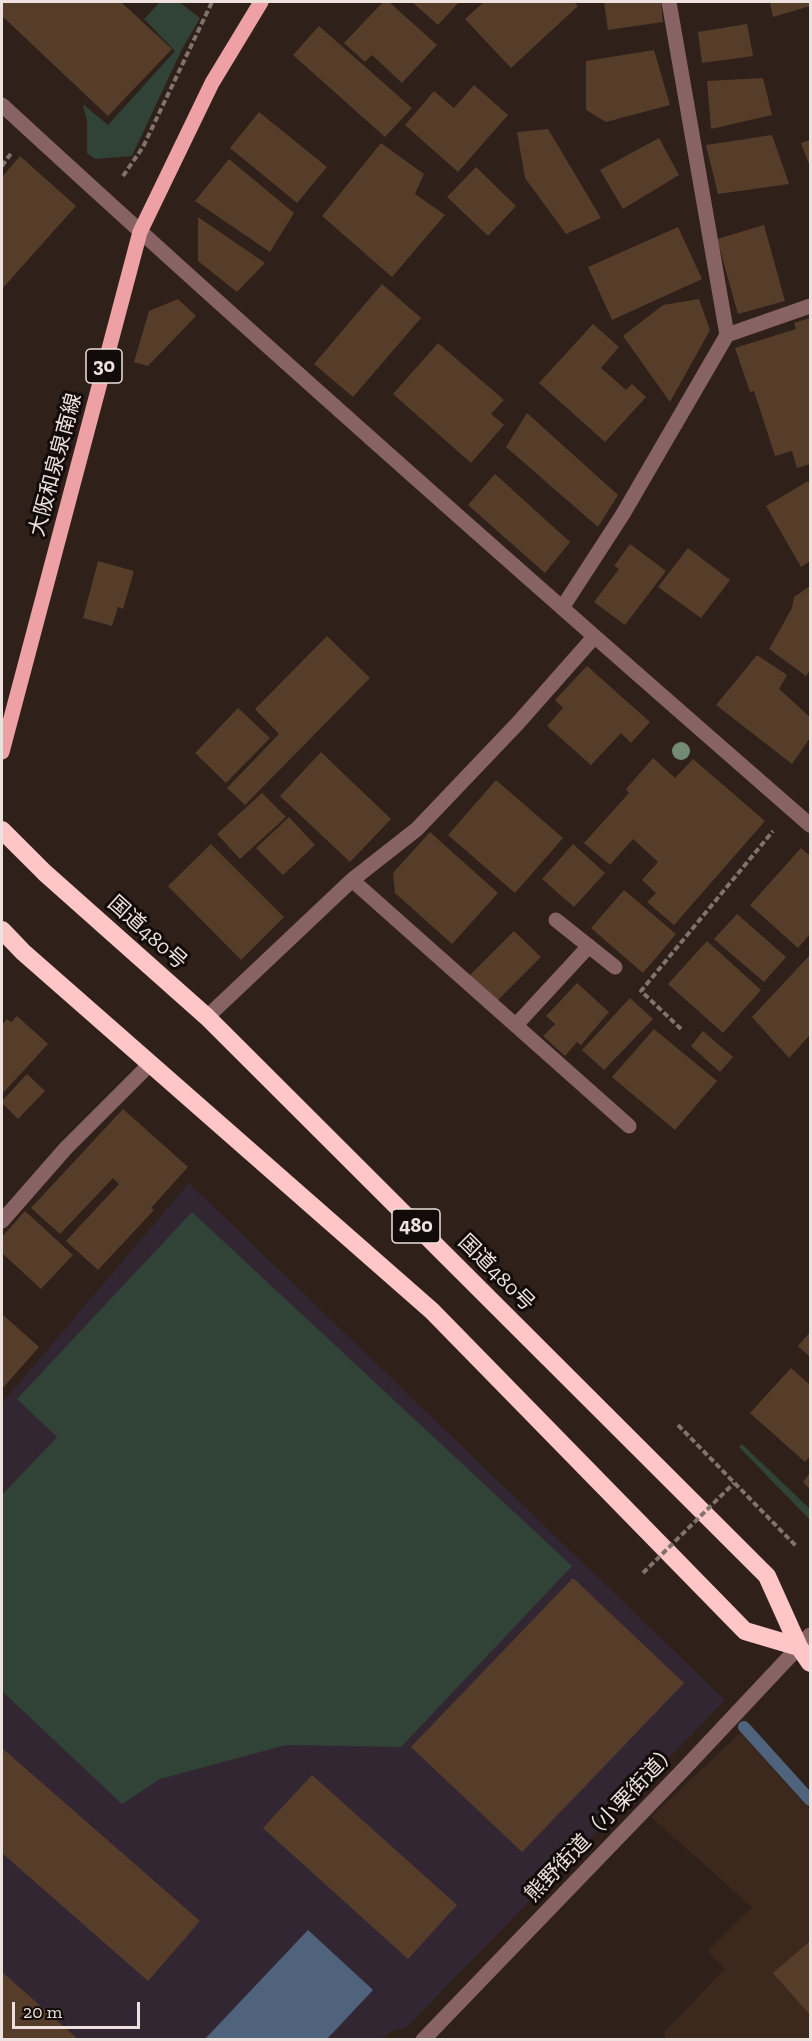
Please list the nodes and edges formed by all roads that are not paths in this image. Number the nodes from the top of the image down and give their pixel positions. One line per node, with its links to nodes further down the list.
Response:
1 (261, 2): 4 (main road, 大阪和泉泉南線 / 30)
2 (669, 2): 6 (street)
3 (2, 105): 4 (street)
4 (140, 232): 7 (street); 9 (main road, 大阪和泉泉南線 / 30)
5 (810, 306): 6 (street)
6 (727, 334): 7 (street)
7 (562, 608): 8 (street)
8 (594, 637): 10 (street); 12 (street)
9 (2, 752)
10 (810, 825)
11 (2, 830): 17 (highway, 国道480号 / 480)
12 (352, 880): 17 (street); 18 (street)
13 (556, 920): 15 (street)
14 (2, 930): 19 (highway, 480)
15 (589, 946): 16 (street); 18 (street)
16 (615, 967)
17 (207, 1017): 22 (highway, 国道480号 / 480)
18 (516, 1025): 20 (street)
19 (151, 1063): 21 (street); 22 (highway, 480)
20 (629, 1126)
21 (2, 1221)
22 (804, 1641): 23 (highway, 国道480号 / 480); 24 (street, 熊野街道（小栗街道）)
23 (810, 1663)
24 (423, 2040)

